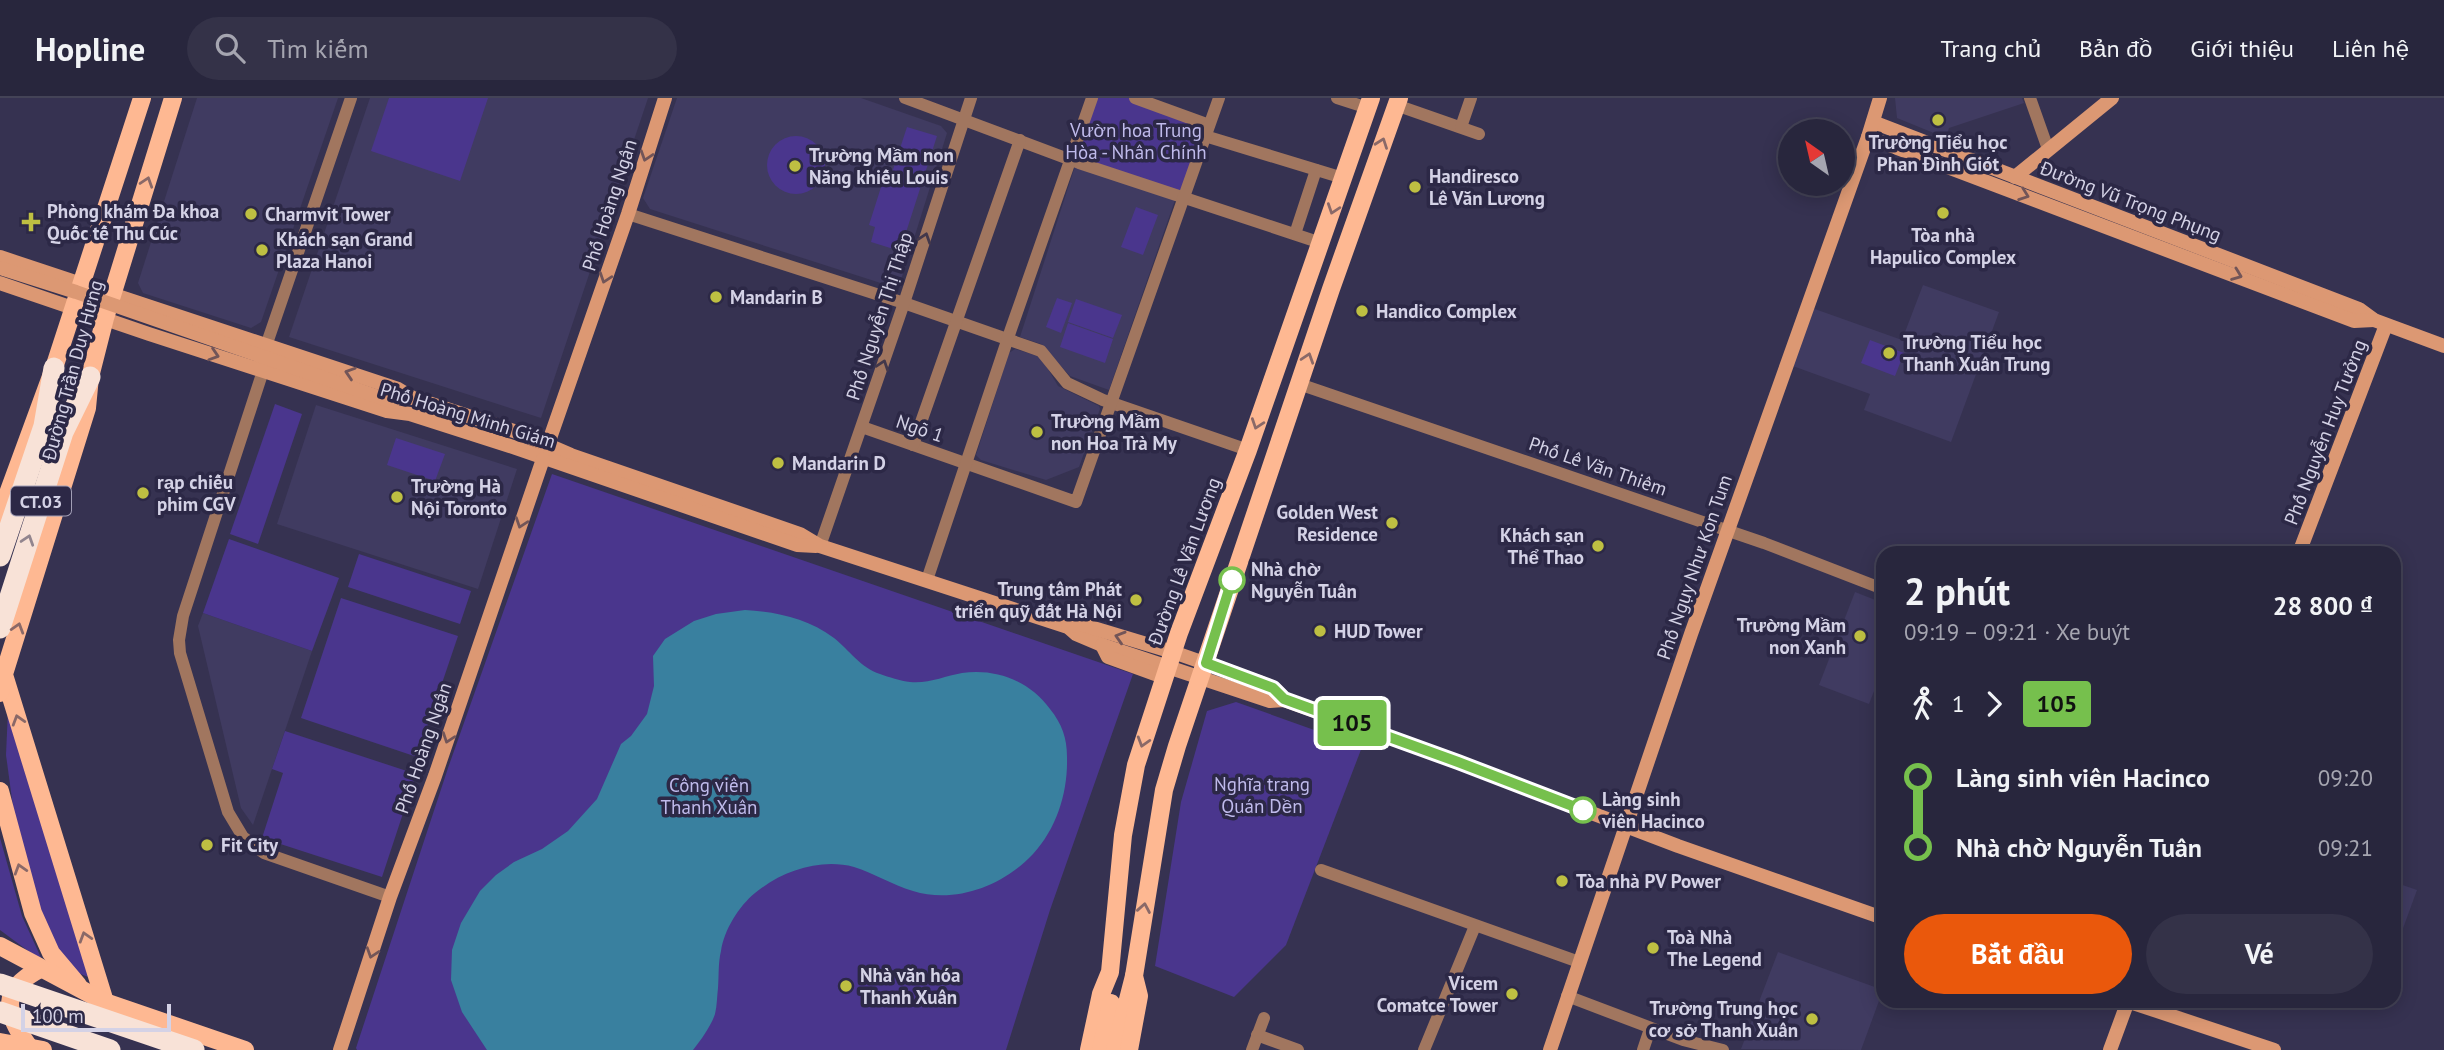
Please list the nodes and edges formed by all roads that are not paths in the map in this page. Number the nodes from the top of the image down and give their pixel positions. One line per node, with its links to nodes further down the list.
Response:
1 (142, 98): 37 (main road, Đường Trần Duy Hưng)
2 (351, 98): 48 (street)
3 (665, 98): 30 (street, Phố Hoàng Ngân, one-way to 30)
4 (905, 98): 18 (street)
5 (971, 98): 18 (street, Phố Nguyễn Thị Thập)
6 (1092, 98): 25 (street)
7 (1135, 98): 15 (street)
8 (1219, 98): 21 (street)
9 (1337, 98): 16 (street)
10 (1471, 98): 19 (street)
11 (1879, 98): 20 (street, Phố Ngụy Như Kon Tum)
12 (2030, 98): 24 (street)
13 (2112, 98): 24 (street)
14 (169, 99): 39 (main road, Đường Trần Duy Hưng, one-way to 14)
15 (1150, 101): 21 (street)
16 (1369, 103): 28 (main road, Đường Lê Văn Lương)
17 (1403, 104): 19 (street); 53 (main road, one-way to 17)
18 (964, 119): 23 (street); 40 (street, Phố Nguyễn Thị Thập, one-way to 18)
19 (1461, 127): 22 (street)
20 (1871, 129): 27 (street, Đường Vũ Trọng Phụng); 31 (street, Đường Vũ Trọng Phụng, one-way to 31); 65 (street, Phố Ngụy Như Kon Tum)
21 (1207, 131): 26 (street); 29 (street)
22 (1479, 134)
23 (1020, 140): 25 (street); 44 (street)
24 (2048, 149): 27 (street)
25 (1070, 159): 29 (street); 47 (street)
26 (1316, 170): 28 (street); 32 (street)
27 (2015, 177): 31 (street, Đường Vũ Trọng Phụng)
28 (1343, 178): 33 (main road, Đường Lê Văn Lương, one-way to 33)
29 (1184, 198): 32 (street); 56 (street)
30 (628, 214): 40 (street); 59 (street, Phố Hoàng Ngân, one-way to 59)
31 (2135, 229): 45 (street, Đường Vũ Trọng Phụng)
32 (1295, 234): 33 (street)
33 (1321, 243): 61 (main road, Đường Lê Văn Lương, one-way to 61)
34 (0, 257): 35 (street, Phố Hoàng Minh Giám)
35 (27, 267): 37 (street, Phố Hoàng Minh Giám); 38 (street)
36 (0, 268): 55 (street, bridge)
37 (80, 283): 39 (street, Phố Hoàng Minh Giám); 41 (main road, Đường Trần Duy Hưng)
38 (7, 285): 41 (street, Phố Hoàng Minh Giám)
39 (113, 295): 42 (street, Phố Hoàng Minh Giám); 43 (main road, Đường Trần Duy Hưng)
40 (904, 303): 44 (street); 58 (street, Phố Nguyễn Thị Thập, one-way to 40)
41 (73, 307): 43 (street, Phố Hoàng Minh Giám); 50 (main road, Đường Trần Duy Hưng)
42 (161, 312): 46 (street); 48 (street, Phố Hoàng Minh Giám)
43 (105, 318): 46 (street, Phố Hoàng Minh Giám); 52 (main road, Đường Trần Duy Hưng)
44 (955, 321): 47 (street); 60 (street)
45 (2380, 322): 49 (street, Đường Vũ Trọng Phụng); 67 (street, Phố Nguyễn Huy Tưởng)
46 (149, 334): 51 (street, Phố Hoàng Minh Giám, one-way to 51)
47 (1008, 339): 56 (street); 63 (street)
48 (266, 346): 54 (street, Phố Hoàng Minh Giám, one-way to 48)
49 (2444, 346)
50 (54, 368): 64 (main road, Đường Trần Duy Hưng); 68 (highway, CT.03)
51 (263, 371): 57 (street, Phố Hoàng Minh Giám); 80 (street)
52 (90, 377): 72 (highway, CT.03, one-way to 52); 75 (main road, Đường Trần Duy Hưng, one-way to 52)
53 (1299, 384): 65 (street, Phố Lê Văn Thiêm); 74 (main road)
54 (413, 398): 55 (street); 59 (street, Phố Hoàng Minh Giám)
55 (393, 401): 57 (street)
56 (1113, 404): 61 (street); 63 (street, Ngõ 1)
57 (410, 414): 62 (street, Phố Hoàng Minh Giám)
58 (862, 428): 60 (street, Ngõ 1); 66 (street, Phố Nguyễn Thị Thập)
59 (548, 444): 66 (street, Phố Hoàng Minh Giám)
60 (913, 446): 63 (street, Ngõ 1)
61 (1248, 450): 73 (main road, Đường Lê Văn Lương)
62 (543, 459): 66 (street, Phố Hoàng Minh Giám); 80 (street, Phố Hoàng Ngân, one-way to 80)
63 (966, 464): 69 (street)
64 (0, 515)
65 (1727, 531): 70 (street, Phố Lê Văn Thiêm); 78 (street, Phố Ngụy Như Kon Tum)
66 (820, 546): 69 (street, Phố Hoàng Minh Giám)
67 (2301, 546)
68 (0, 556)
69 (927, 580): 71 (street, Phố Hoàng Minh Giám)
70 (1876, 586)
71 (1068, 626): 73 (street, Phố Hoàng Minh Giám, one-way to 71); 73 (street, Phố Hoàng Minh Giám)
72 (0, 628)
73 (1163, 661): 74 (street); 86 (main road, Đường Lê Văn Lương, one-way to 86)
74 (1204, 670): 78 (street); 87 (main road, one-way to 74)
75 (4, 674): 76 (main road, Đường Trần Duy Hưng); 91 (main road, one-way to 75)
76 (0, 694)
77 (0, 791): 89 (main road, one-way to 77)
78 (1625, 826): 81 (street); 84 (street, Phố Ngụy Như Kon Tum)
79 (1321, 870): 82 (street)
80 (390, 897): 103 (street, Phố Hoàng Ngân, one-way to 103)
81 (1876, 916)
82 (1475, 926): 84 (street); 110 (street)
83 (0, 946): 85 (main road)
84 (1579, 962): 90 (street, Phố Ngụy Như Kon Tum)
85 (40, 969): 89 (main road); 99 (main road)
86 (1110, 972): 104 (main road, Đường Lê Văn Lương); 105 (main road)
87 (1134, 976): 106 (main road); 107 (main road)
88 (0, 984): 101 (highway, bridge)
89 (84, 993): 91 (main road)
90 (1567, 996): 96 (street); 111 (street, Phố Ngụy Như Kon Tum)
91 (105, 1002): 102 (main road)
92 (2125, 1008): 114 (street)
93 (2149, 1008): 115 (street)
94 (0, 1013): 100 (highway, bridge)
95 (1264, 1018): 97 (street)
96 (1650, 1029): 112 (street); 113 (street)
97 (1257, 1035): 108 (street); 109 (street)
98 (0, 1042): 99 (main road)
99 (36, 1048)
100 (110, 1050)
101 (194, 1050)
102 (245, 1050)
103 (340, 1050)
104 (1088, 1050)
105 (1101, 1050)
106 (1115, 1050)
107 (1129, 1050)
108 (1252, 1050)
109 (1298, 1050)
110 (1424, 1050)
111 (1550, 1050)
112 (1643, 1050)
113 (1723, 1050)
114 (2110, 1050)
115 (2274, 1050)

